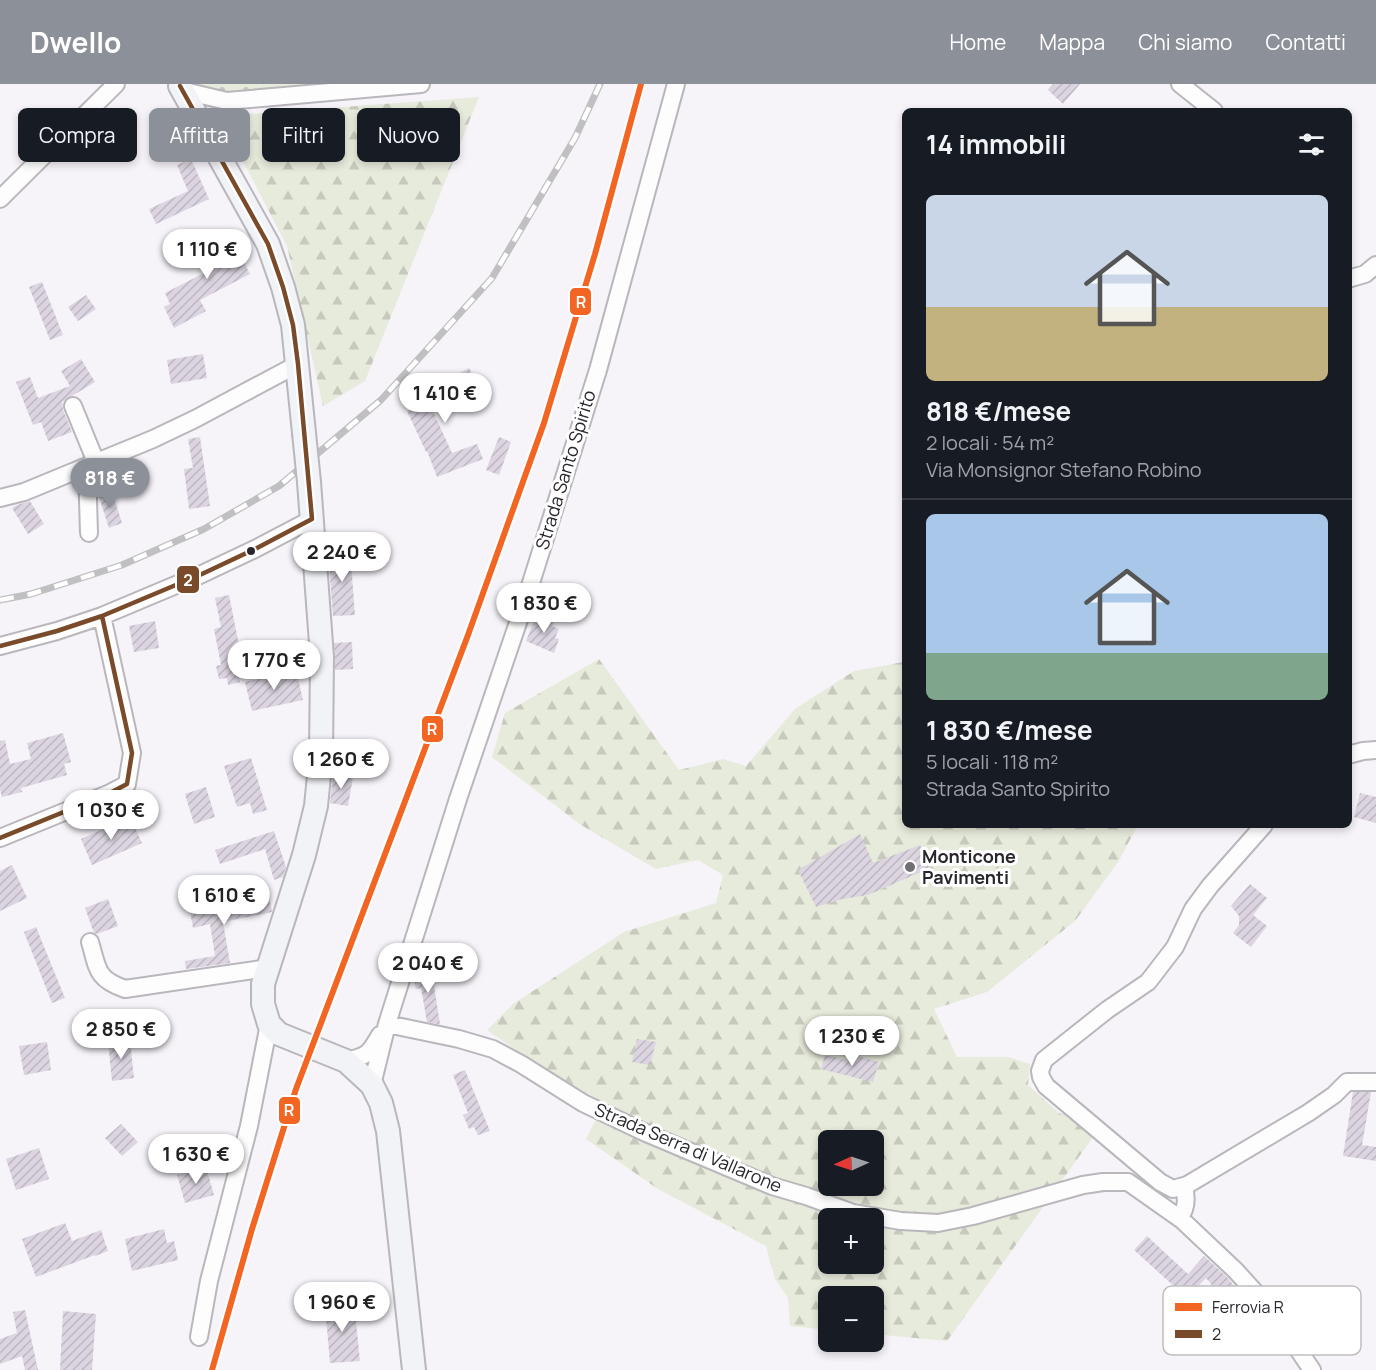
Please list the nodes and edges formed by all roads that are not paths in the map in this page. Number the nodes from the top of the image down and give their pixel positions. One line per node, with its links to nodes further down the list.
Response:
1 (116, 84): 7 (street)
2 (421, 84): 5 (street)
3 (676, 84): 25 (street, Strada Santo Spirito)
4 (1180, 84): 6 (street)
5 (180, 86): 10 (street)
6 (1206, 108)
7 (0, 199)
8 (1376, 264): 9 (street)
9 (1352, 278)
10 (298, 364): 12 (street); 14 (street, bridge)
11 (73, 406): 12 (street)
12 (92, 464): 13 (street); 15 (street)
13 (0, 498)
14 (312, 519): 16 (street); 23 (street)
15 (89, 533)
16 (102, 616): 17 (street); 21 (street)
17 (0, 646)
18 (1376, 750): 19 (street)
19 (1352, 754)
20 (1261, 828): 29 (street)
21 (0, 838)
22 (90, 942): 23 (street)
23 (268, 968): 24 (street)
24 (269, 1024): 26 (street); 32 (street)
25 (387, 1024): 26 (street, Strada Santo Spirito); 28 (street, Strada Santo Spirito); 30 (street, Strada Serra di Vallarone)
26 (346, 1061): 28 (street)
27 (1376, 1082): 29 (street)
28 (374, 1090): 34 (street)
29 (1184, 1187): 30 (street)
30 (1179, 1218): 31 (street, Strada Serra di Vallarone)
31 (1250, 1286)
32 (199, 1336)
33 (1302, 1355): 35 (street, Strada Serra di Vallarone)
34 (414, 1370)
35 (1312, 1370)

